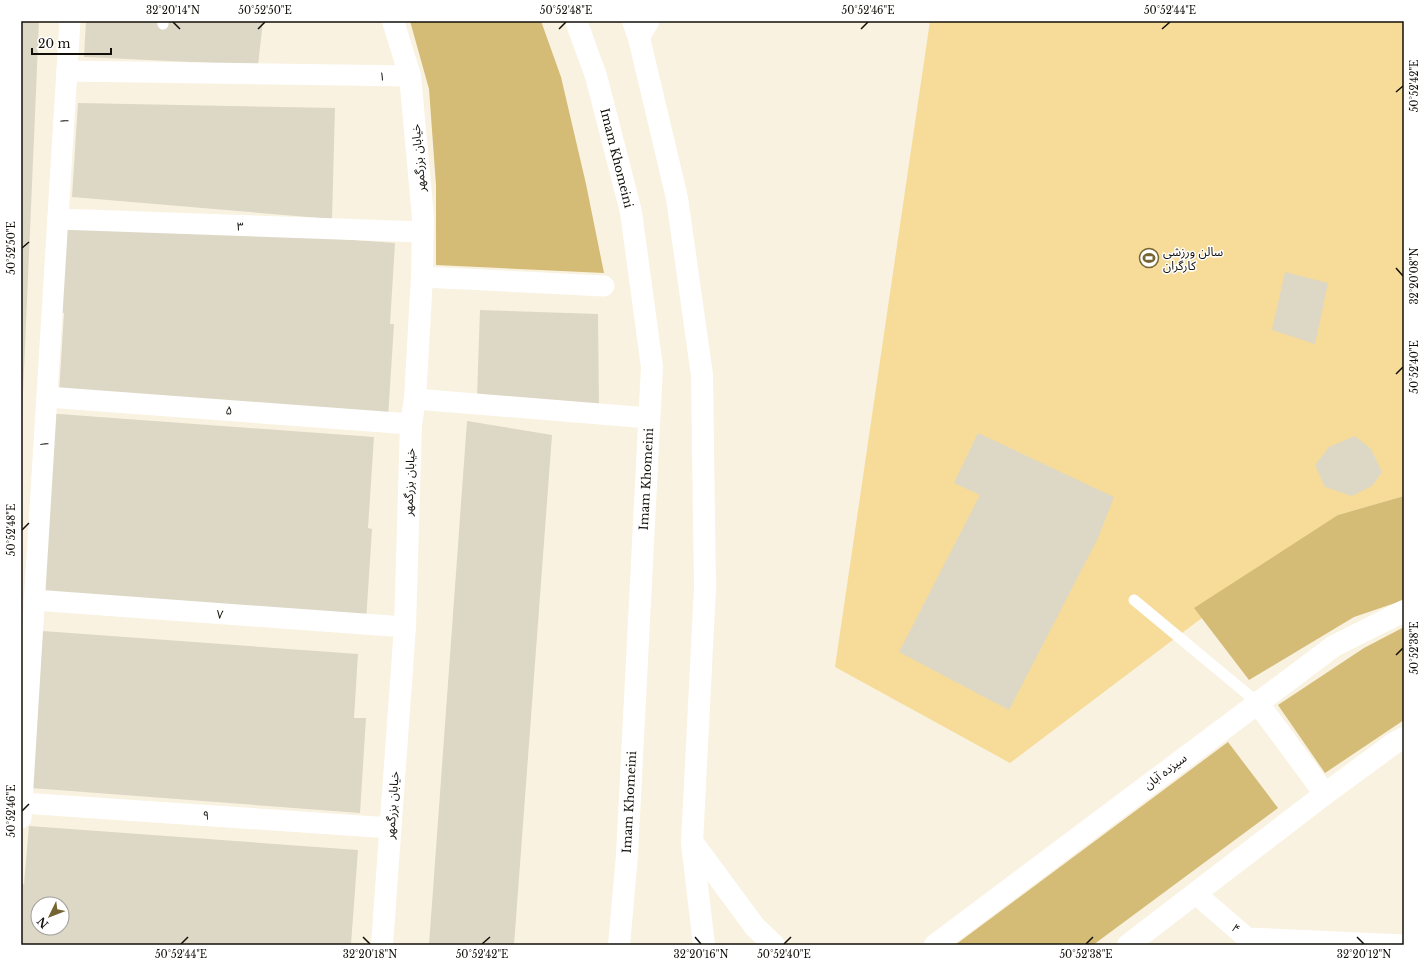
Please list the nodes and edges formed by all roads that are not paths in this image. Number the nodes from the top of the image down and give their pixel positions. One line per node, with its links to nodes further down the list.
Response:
1 (70, 21): 5 (street, ۱)
2 (393, 21): 6 (main road, خیابان بزرگمهر)
3 (576, 21): 13 (main road, Imam Khomeini)
4 (640, 27): 24 (main road)
5 (67, 71): 6 (street, ۱); 7 (street, ۱)
6 (410, 76): 8 (main road, خیابان بزرگمهر)
7 (58, 219): 8 (street, ۳); 11 (street, ۱)
8 (422, 232): 9 (main road, خیابان بزرگمهر)
9 (422, 277): 10 (street); 12 (main road, خیابان بزرگمهر)
10 (604, 286)
11 (47, 397): 14 (street, ۵); 15 (street, ۱)
12 (415, 399): 13 (street); 14 (main road, خیابان بزرگمهر)
13 (649, 418): 27 (main road, Imam Khomeini)
14 (411, 424): 18 (main road, خیابان بزرگمهر)
15 (34, 600): 18 (street, ۷); 22 (street, ۱)
16 (1134, 600): 19 (lane)
17 (1404, 611): 19 (main road, سیزده آبان)
18 (405, 627): 23 (main road, خیابان بزرگمهر)
19 (1257, 702): 21 (main road); 30 (main road, سیزده آبان)
20 (1404, 738): 21 (main road)
21 (1325, 794): 25 (main road)
22 (21, 810): 23 (street, ۹)
23 (391, 828): 26 (main road, خیابان بزرگمهر)
24 (692, 842): 28 (main road); 29 (main road)
25 (1196, 894): 31 (main road); 32 (street, ۴)
26 (382, 945)
27 (619, 945)
28 (704, 945)
29 (774, 945)
30 (935, 945)
31 (1128, 945)
32 (1404, 945)

